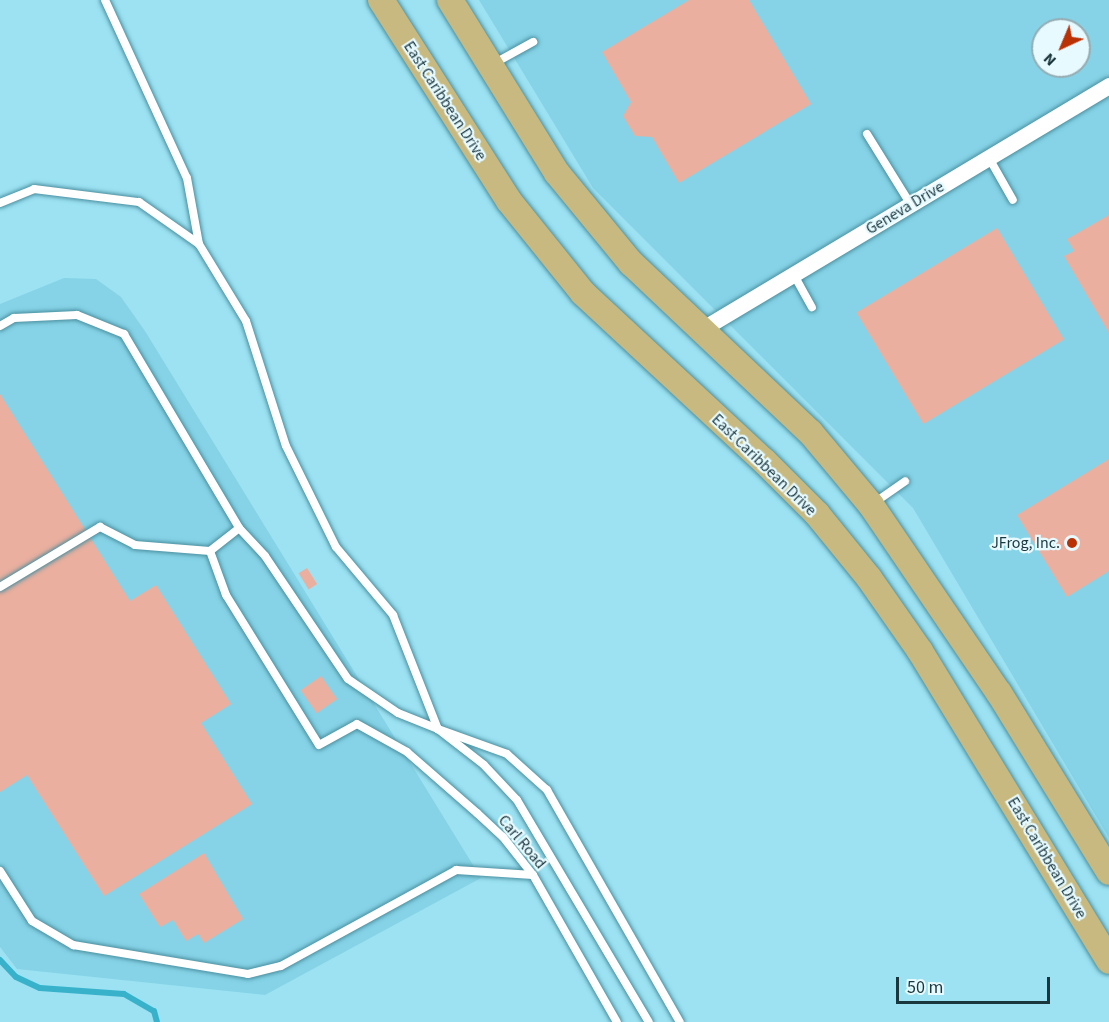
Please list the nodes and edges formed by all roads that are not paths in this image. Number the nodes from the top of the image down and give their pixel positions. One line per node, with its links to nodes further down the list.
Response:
1 (105, 0): 12 (lane)
2 (381, 0): 26 (main road, East Caribbean Drive)
3 (450, 0): 5 (main road)
4 (533, 42): 5 (lane)
5 (490, 65): 16 (main road)
6 (1109, 86): 8 (street, Geneva Drive)
7 (867, 134): 11 (lane)
8 (989, 158): 9 (lane); 11 (street, Geneva Drive)
9 (1013, 200)
10 (0, 203): 12 (lane)
11 (911, 205): 13 (street, Geneva Drive)
12 (199, 244): 22 (lane)
13 (794, 275): 14 (lane); 16 (street, Geneva Drive)
14 (812, 307)
15 (0, 326): 19 (lane, Carl Road)
16 (700, 331): 18 (main road)
17 (905, 481): 18 (lane)
18 (871, 505): 24 (main road)
19 (239, 528): 20 (lane); 22 (lane, Carl Road)
20 (210, 551): 21 (lane); 25 (lane, Carl Road)
21 (0, 587)
22 (438, 729): 28 (lane, Carl Road); 29 (lane, Carl Road)
23 (0, 871): 25 (lane)
24 (1109, 872)
25 (532, 875): 27 (lane, Carl Road)
26 (1109, 961)
27 (617, 1022)
28 (649, 1022)
29 (680, 1022)

